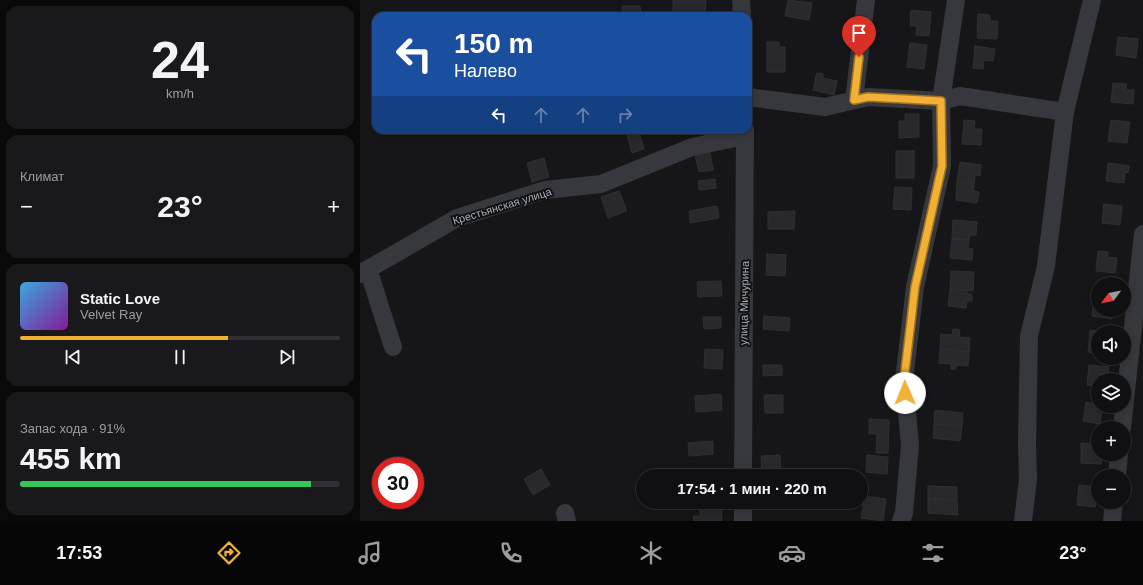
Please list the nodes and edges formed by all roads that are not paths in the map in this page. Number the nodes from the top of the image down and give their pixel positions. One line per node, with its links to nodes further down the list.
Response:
1 (741, 0): 5 (street)
2 (866, 0): 7 (street)
3 (956, 0): 8 (street)
4 (1092, 0): 9 (street)
5 (742, 12)
6 (752, 98): 7 (street)
7 (854, 100): 8 (street)
8 (941, 101): 9 (street); 20 (street)
9 (1065, 112): 21 (street)
10 (741, 134): 13 (street, Крестьянская улица)
11 (745, 134): 16 (street, улица Мичурина)
12 (1143, 234): 15 (street)
13 (364, 271): 14 (street)
14 (393, 347)
15 (1123, 421)
16 (743, 469)
17 (743, 509): 19 (street)
18 (1113, 509): 22 (street)
19 (743, 521)
20 (901, 521)
21 (1023, 521)
22 (1112, 521)

